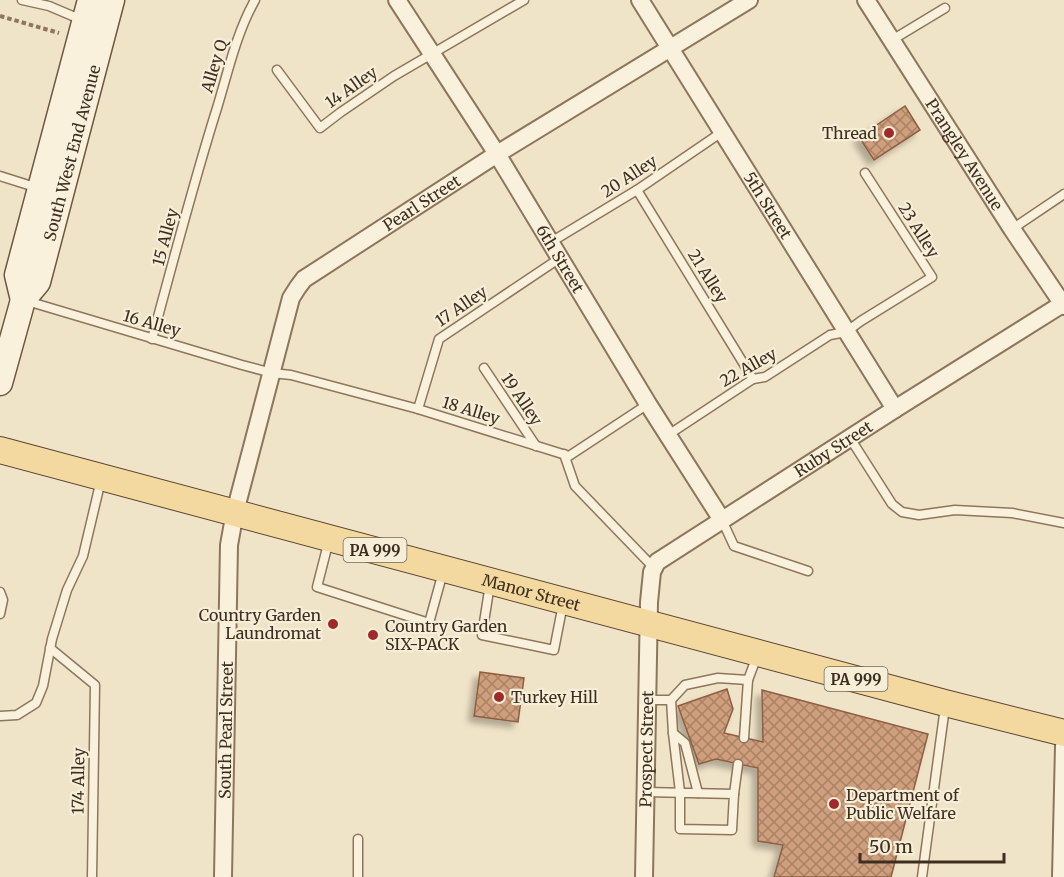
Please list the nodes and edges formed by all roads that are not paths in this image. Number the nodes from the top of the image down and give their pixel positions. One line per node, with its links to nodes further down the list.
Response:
1 (22, 0): 11 (lane)
2 (112, 0): 11 (main road, South West End Avenue)
3 (255, 0): 17 (lane, Alley Q)
4 (396, 0): 14 (street, 6th Street)
5 (524, 0): 9 (lane)
6 (640, 0): 13 (street, 5th Street)
7 (749, 0): 13 (street, Pearl Street)
8 (866, 0): 12 (street, Prangley Avenue)
9 (512, 3): 14 (lane)
10 (945, 8): 12 (lane)
11 (86, 21): 22 (main road, South West End Avenue)
12 (892, 40): 24 (street, Prangley Avenue)
13 (671, 48): 16 (street, 5th Street); 18 (street, Pearl Street)
14 (431, 54): 15 (lane, 14 Alley); 18 (street, 6th Street)
15 (277, 70)
16 (723, 132): 21 (lane, 20 Alley); 29 (street, 5th Street)
17 (206, 143): 30 (lane, 15 Alley)
18 (497, 154): 25 (street, 6th Street); 32 (street, Pearl Street)
19 (866, 173): 29 (lane, 23 Alley)
20 (0, 176): 22 (lane)
21 (637, 190): 25 (lane, 20 Alley); 33 (lane, 21 Alley)
22 (50, 192): 27 (main road, South West End Avenue)
23 (1064, 194): 24 (lane)
24 (1012, 229): 28 (street, Prangley Avenue)
25 (550, 242): 26 (street, 6th Street)
26 (560, 258): 35 (street, 6th Street); 36 (lane, 17 Alley)
27 (23, 300): 30 (lane, 16 Alley); 34 (main road, South West End Avenue)
28 (1064, 304): 37 (street, Ruby Street)
29 (846, 332): 33 (lane, 22 Alley); 37 (street, 5th Street)
30 (152, 339): 32 (lane, 16 Alley)
31 (484, 368): 40 (lane, 19 Alley)
32 (272, 373): 36 (lane, 18 Alley); 44 (street, Pearl Street)
33 (753, 379): 38 (lane, 22 Alley)
34 (0, 383)
35 (648, 404): 38 (street, 6th Street); 42 (lane)
36 (418, 409): 40 (lane, 18 Alley)
37 (895, 409): 39 (street, Ruby Street)
38 (668, 435): 45 (street, 6th Street)
39 (850, 438): 45 (street, Ruby Street); 46 (lane)
40 (536, 446): 42 (lane, 18 Alley)
41 (0, 450): 43 (main road, Manor Street / PA 999)
42 (564, 454): 49 (lane)
43 (101, 477): 44 (main road, Manor Street / PA 999); 56 (lane)
44 (235, 512): 47 (main road, Manor Street / PA 999); 76 (street, South Pearl Street)
45 (722, 520): 49 (street, Ruby Street); 50 (lane)
46 (1064, 523)
47 (329, 538): 48 (main road, Manor Street / PA 999); 48 (lane)
48 (444, 568): 51 (main road, Manor Street / PA 999)
49 (654, 568): 55 (street)
50 (808, 571)
51 (491, 581): 53 (main road, Manor Street / PA 999); 53 (lane)
52 (0, 592): 54 (lane)
53 (564, 600): 55 (main road, Manor Street / PA 999)
54 (0, 614)
55 (649, 623): 57 (main road, Manor Street / PA 999); 59 (street, Prospect Street)
56 (50, 648): 62 (lane); 75 (lane, 174 Alley)
57 (759, 653): 58 (lane); 61 (main road, Manor Street / PA 999)
58 (748, 680): 60 (lane); 65 (lane)
59 (648, 700): 60 (lane); 68 (street, Prospect Street)
60 (671, 700): 63 (lane)
61 (945, 704): 64 (main road, Manor Street / PA 999); 79 (lane)
62 (0, 716)
63 (673, 733): 69 (lane); 70 (lane)
64 (1064, 733)
65 (744, 738)
66 (1064, 746): 72 (street)
67 (738, 764): 71 (lane)
68 (646, 792): 69 (lane); 78 (street, Prospect Street)
69 (680, 792): 70 (lane); 71 (lane)
70 (698, 793): 71 (lane)
71 (734, 794)
72 (1063, 794): 73 (street)
73 (1063, 832): 80 (street)
74 (358, 839): 77 (lane)
75 (92, 877)
76 (223, 877)
77 (358, 877)
78 (645, 877)
79 (922, 877)
80 (1061, 877)

